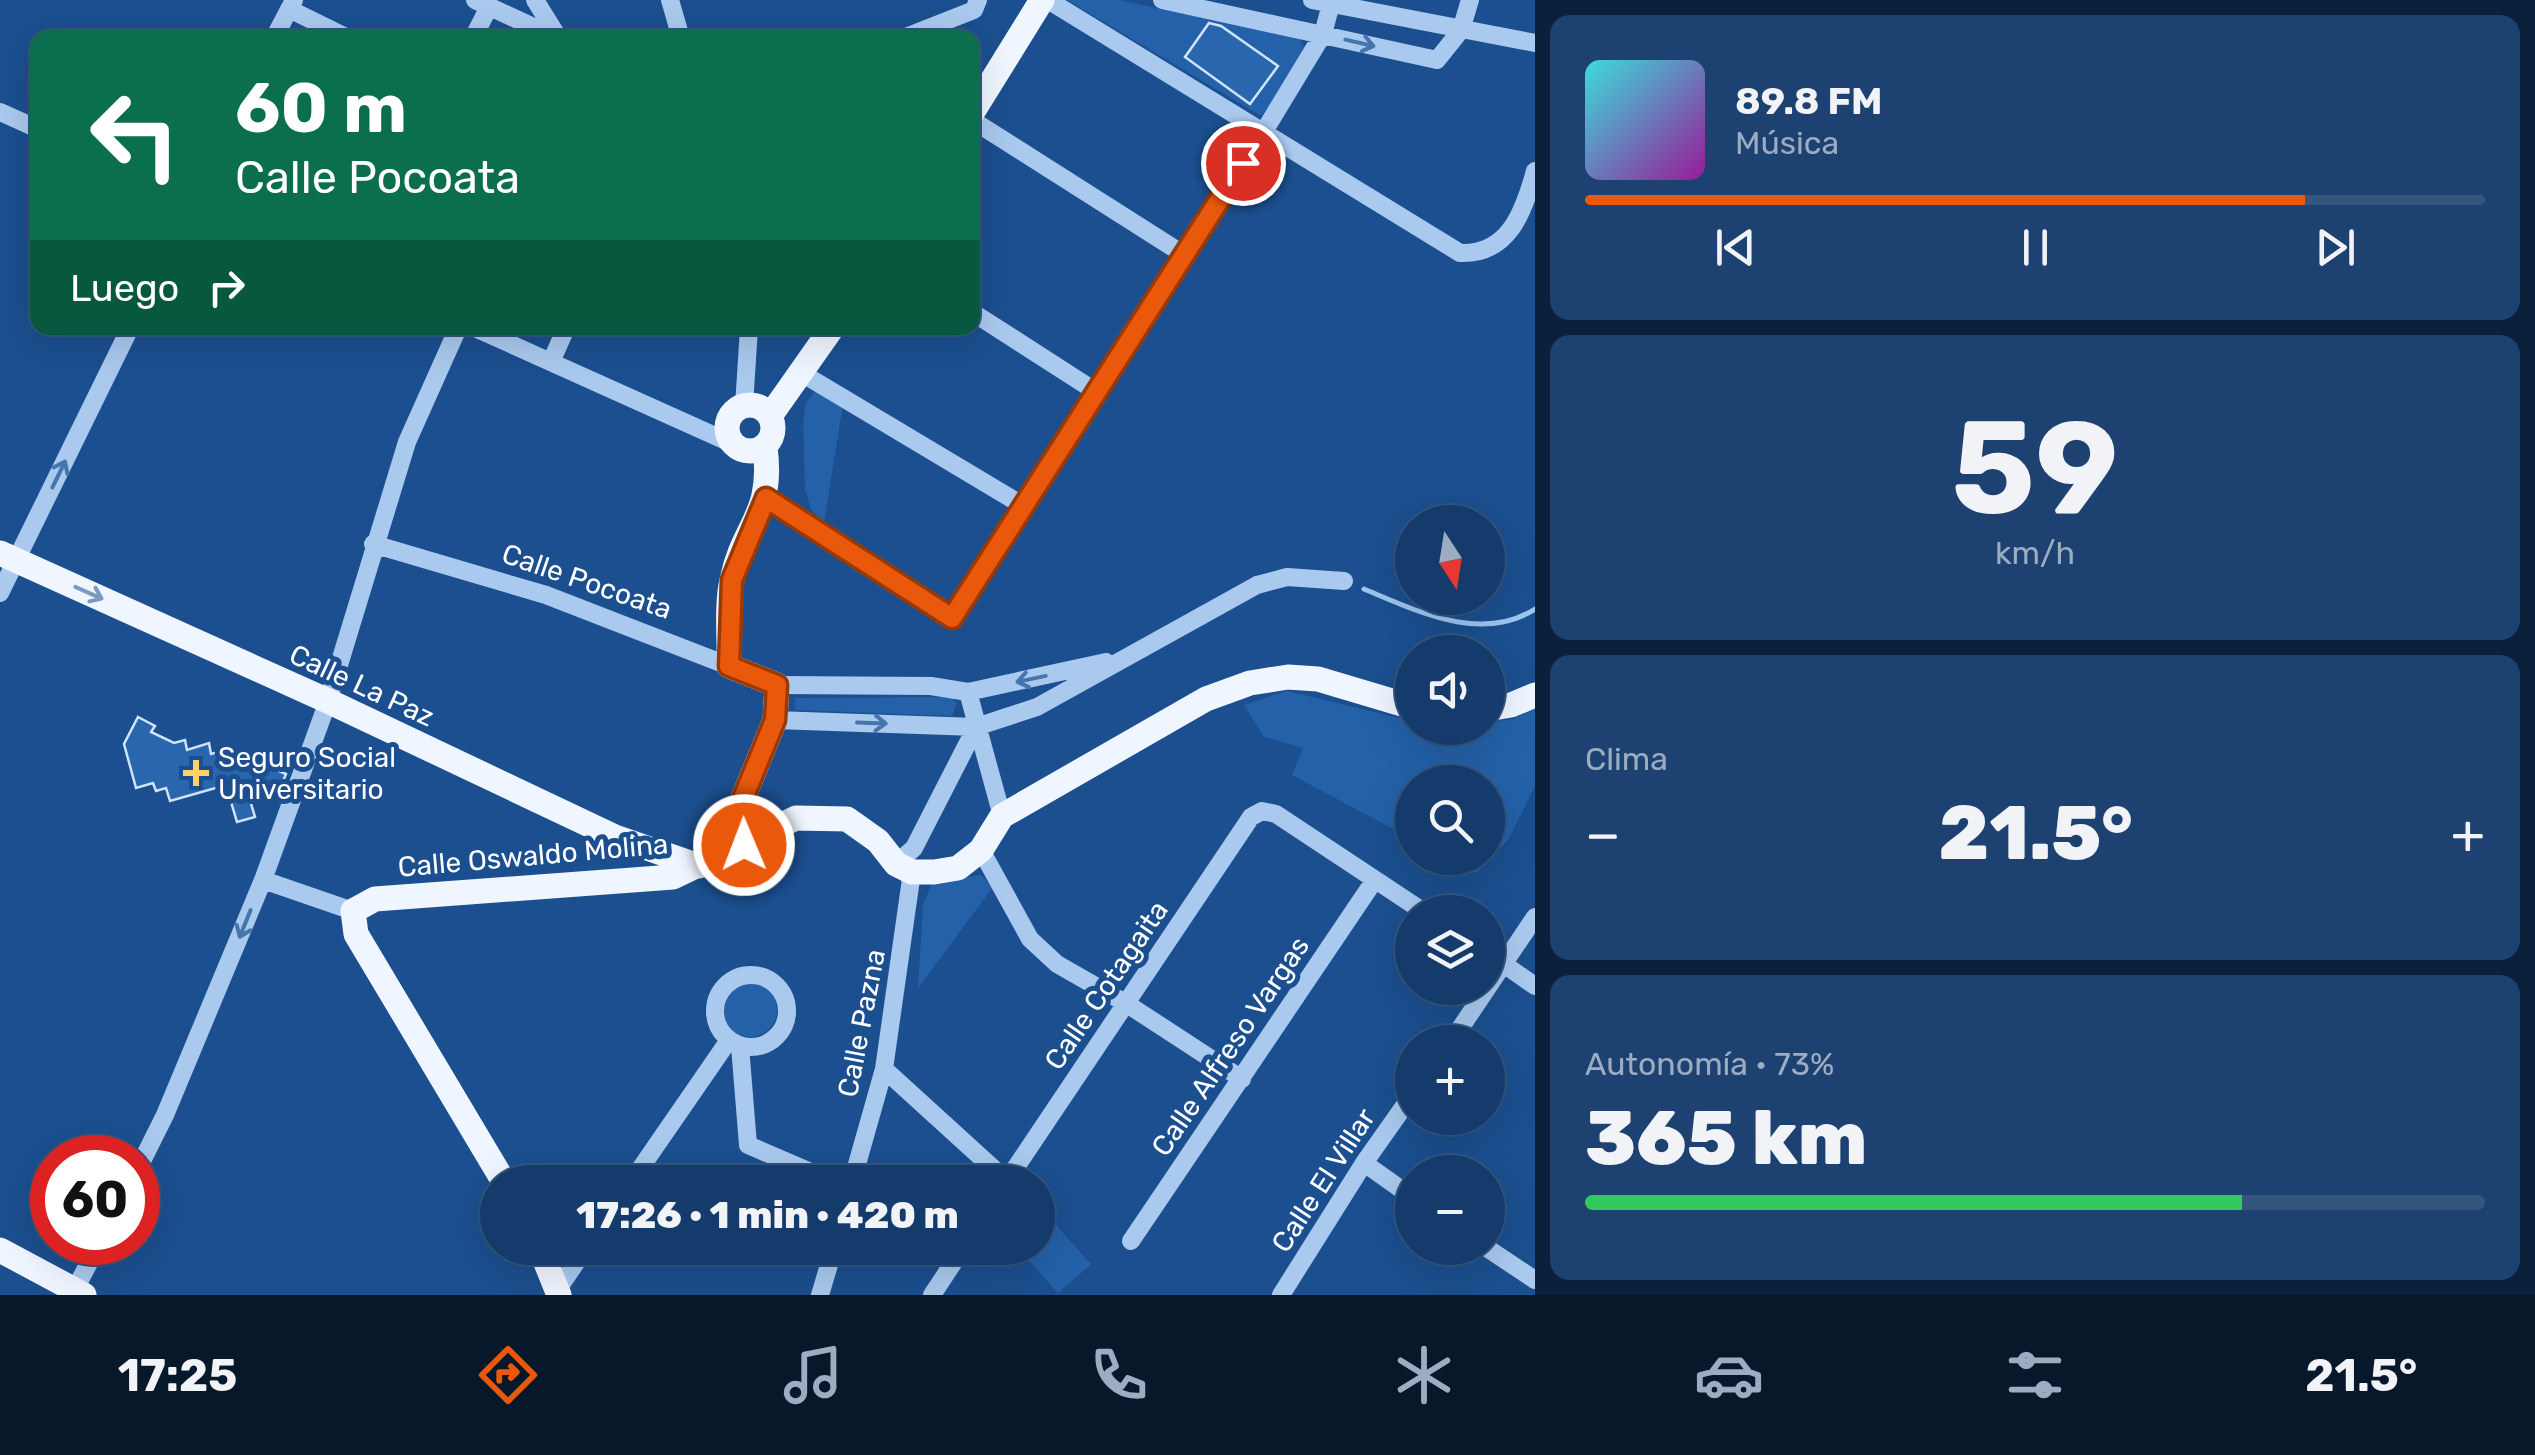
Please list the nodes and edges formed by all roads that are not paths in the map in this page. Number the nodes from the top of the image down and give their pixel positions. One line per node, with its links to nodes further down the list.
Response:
1 (535, 0): 15 (street)
2 (670, 0): 16 (street)
3 (978, 0): 17 (street)
4 (1045, 0): 21 (main road); 25 (street)
5 (1162, 0): 19 (street)
6 (1312, 0): 10 (street)
7 (1470, 0): 18 (street)
8 (292, 4): 11 (street); 12 (street)
9 (482, 4): 13 (street); 14 (street)
10 (1331, 4): 18 (street); 19 (street)
11 (278, 30)
12 (335, 30)
13 (474, 30)
14 (540, 30)
15 (553, 30)
16 (679, 30)
17 (923, 30)
18 (1461, 30): 19 (street, one-way to 18); 20 (street)
19 (1322, 34): 25 (street)
20 (1535, 43)
21 (980, 103)
22 (0, 112): 24 (street)
23 (980, 121): 27 (street)
24 (30, 126)
25 (1263, 133): 26 (street); 27 (street)
26 (1535, 171)
27 (1183, 254): 37 (street)
28 (980, 317): 37 (street)
29 (126, 335): 45 (street, one-way to 29)
30 (455, 335): 44 (street)
31 (491, 335): 35 (street)
32 (563, 335): 35 (street)
33 (749, 335): 38 (street)
34 (827, 335): 36 (main road)
35 (551, 362): 40 (street)
36 (802, 374): 39 (main road); 43 (street)
37 (1098, 393): 43 (street)
38 (744, 406): 39 (main road); 40 (main road)
39 (770, 416): 41 (main road)
40 (733, 444): 41 (main road)
41 (764, 447): 42 (main road)
42 (766, 498): 43 (street); 49 (main road)
43 (1022, 505)
44 (373, 544): 49 (street, Calle Pocoata); 53 (street)
45 (8, 557): 47 (street); 53 (main road, Calle La Paz, one-way to 53)
46 (1344, 581): 48 (street)
47 (0, 593)
48 (1126, 658): 51 (street, one-way to 51); 57 (street)
49 (729, 666): 50 (main road, Calle Pocoata)
50 (777, 685): 51 (street); 56 (main road)
51 (968, 692): 57 (street)
52 (1535, 696): 55 (main road)
53 (328, 701): 59 (main road, Calle La Paz); 64 (street)
54 (1395, 703): 58 (main road)
55 (1505, 707)
56 (775, 720): 57 (street, one-way to 57); 60 (main road)
57 (976, 727): 58 (street); 63 (street)
58 (1002, 816): 61 (main road)
59 (614, 837): 62 (main road, Calle La Paz); 65 (main road)
60 (744, 845): 62 (main road, Calle Oswaldo Molina); 63 (main road, Calle Oswaldo Molina)
61 (981, 850): 63 (main road); 72 (street)
62 (699, 866): 65 (main road, Calle Oswaldo Molina)
63 (904, 868): 74 (street, Calle Pazna)
64 (262, 880): 68 (street); 77 (street, one-way to 77)
65 (600, 880): 68 (main road, Calle Oswaldo Molina)
66 (1374, 881): 67 (street); 72 (street, Calle Cotagaita); 75 (street, Calle Alfreso Vargas)
67 (1397, 895)
68 (353, 911): 79 (main road)
69 (1535, 917): 70 (street)
70 (1506, 965): 71 (street); 73 (street)
71 (1535, 986)
72 (1127, 1004): 75 (street); 84 (street, Calle Cotagaita)
73 (1462, 1025)
74 (884, 1069): 82 (street, Calle Pazna); 83 (street)
75 (1242, 1079): 86 (street, Calle Alfreso Vargas)
76 (1395, 1119): 78 (street, Calle El Villar)
77 (155, 1135)
78 (1364, 1164): 85 (street); 99 (street, Calle El Villar)
79 (494, 1165)
80 (644, 1165): 81 (street)
81 (794, 1165)
82 (857, 1165)
83 (988, 1165)
84 (1018, 1165)
85 (1395, 1185)
86 (1132, 1241)
87 (0, 1250): 96 (main road)
88 (1505, 1260): 94 (street)
89 (90, 1265): 96 (street)
90 (546, 1265): 95 (main road)
91 (575, 1265): 95 (street)
92 (829, 1265): 97 (street)
93 (952, 1265): 98 (street)
94 (1535, 1280)
95 (557, 1293)
96 (77, 1294)
97 (820, 1295)
98 (932, 1295)
99 (1281, 1295)

